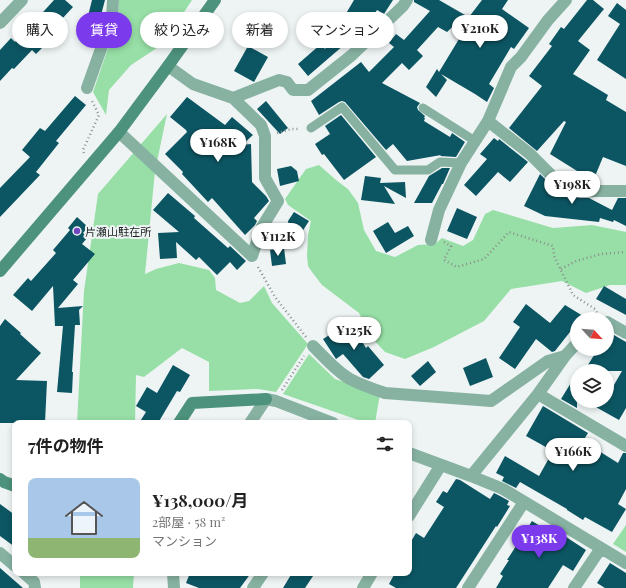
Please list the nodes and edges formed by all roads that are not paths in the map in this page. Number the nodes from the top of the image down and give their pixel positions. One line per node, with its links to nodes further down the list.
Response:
1 (22, 0): 6 (street)
2 (113, 0): 8 (street)
3 (215, 0): 7 (street)
4 (407, 0): 9 (street)
5 (566, 0): 11 (street)
6 (0, 23)
7 (168, 66): 9 (street); 13 (street)
8 (87, 88)
9 (233, 98): 13 (street)
10 (423, 108): 14 (lane)
11 (488, 121): 14 (street); 16 (street)
12 (311, 128): 15 (lane)
13 (119, 132): 18 (street)
14 (475, 141): 15 (street)
15 (461, 163): 17 (street)
16 (626, 191)
17 (431, 240)
18 (0, 271)
19 (614, 326): 20 (street)
20 (626, 333)
21 (313, 346): 23 (street)
22 (570, 351): 23 (street)
23 (565, 356): 24 (street)
24 (538, 394): 29 (street); 32 (street)
25 (271, 400): 26 (street); 27 (street); 28 (street)
26 (181, 420)
27 (253, 420)
28 (325, 420)
29 (626, 446)
30 (412, 454): 31 (street)
31 (441, 465): 32 (street); 36 (street)
32 (471, 476): 35 (street)
33 (0, 479): 34 (street)
34 (12, 485)
35 (524, 502): 37 (street); 49 (street)
36 (412, 511)
37 (601, 548): 39 (street); 50 (street)
38 (0, 553): 40 (street)
39 (626, 562)
40 (12, 563)
41 (27, 576): 45 (street)
42 (173, 576): 46 (street)
43 (261, 576): 47 (street)
44 (370, 576): 48 (street)
45 (35, 588)
46 (174, 588)
47 (253, 588)
48 (363, 588)
49 (468, 588)
50 (574, 588)

